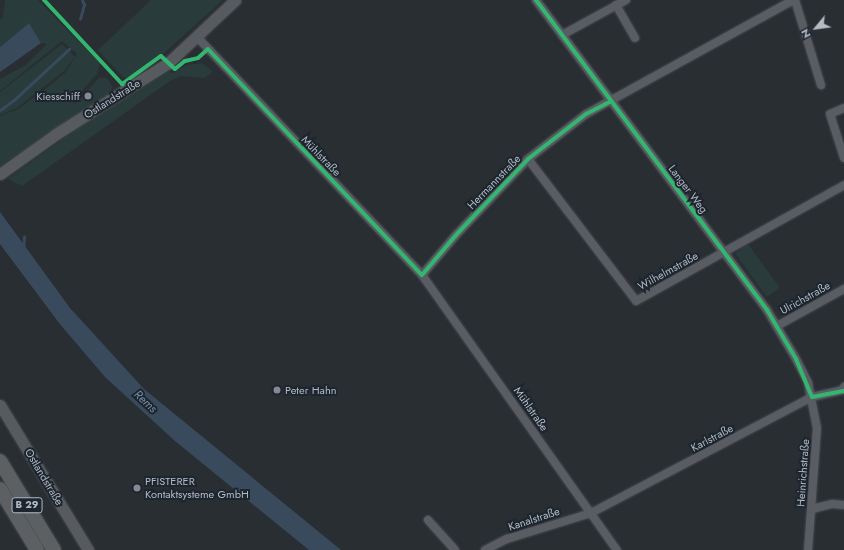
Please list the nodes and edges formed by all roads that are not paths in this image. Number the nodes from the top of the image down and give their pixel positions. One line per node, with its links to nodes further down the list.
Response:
1 (235, 0): 7 (street, Ostlandstraße)
2 (536, 0): 6 (street, Langer Weg)
3 (626, 0): 5 (street)
4 (794, 0): 9 (street, Hermannstraße); 10 (street, Hermannstraße)
5 (616, 5): 6 (street); 8 (street)
6 (562, 35): 10 (street, Langer Weg)
7 (197, 37): 14 (street, Ostlandstraße); 17 (street, Mühlstraße)
8 (635, 38)
9 (821, 85)
10 (611, 101): 13 (street, Hermannstraße); 16 (street, Langer Weg)
11 (844, 108): 12 (street)
12 (844, 158)
13 (528, 159): 16 (street, Wilhelmstraße); 17 (street, Hermannstraße)
14 (0, 174)
15 (844, 185): 16 (street, Wilhelmstraße)
16 (724, 252): 19 (street, Langer Weg)
17 (422, 275): 27 (street, Mühlstraße)
18 (844, 289): 19 (street, Ulrichstraße)
19 (777, 326): 21 (street, Langer Weg)
20 (843, 389): 21 (street, Karlstraße)
21 (812, 397): 26 (street, Heinrichstraße); 27 (street, Karlstraße)
22 (0, 405): 31 (street, Ostlandstraße)
23 (0, 461): 30 (highway, B 29)
24 (0, 489): 29 (highway, B 29)
25 (844, 505): 26 (street)
26 (812, 509): 35 (street, Heinrichstraße)
27 (591, 513): 33 (street, Kanalstraße); 34 (street, Mühlstraße)
28 (428, 520): 32 (street)
29 (37, 550)
30 (54, 550)
31 (88, 550)
32 (455, 550)
33 (485, 550)
34 (617, 550)
35 (808, 550)

